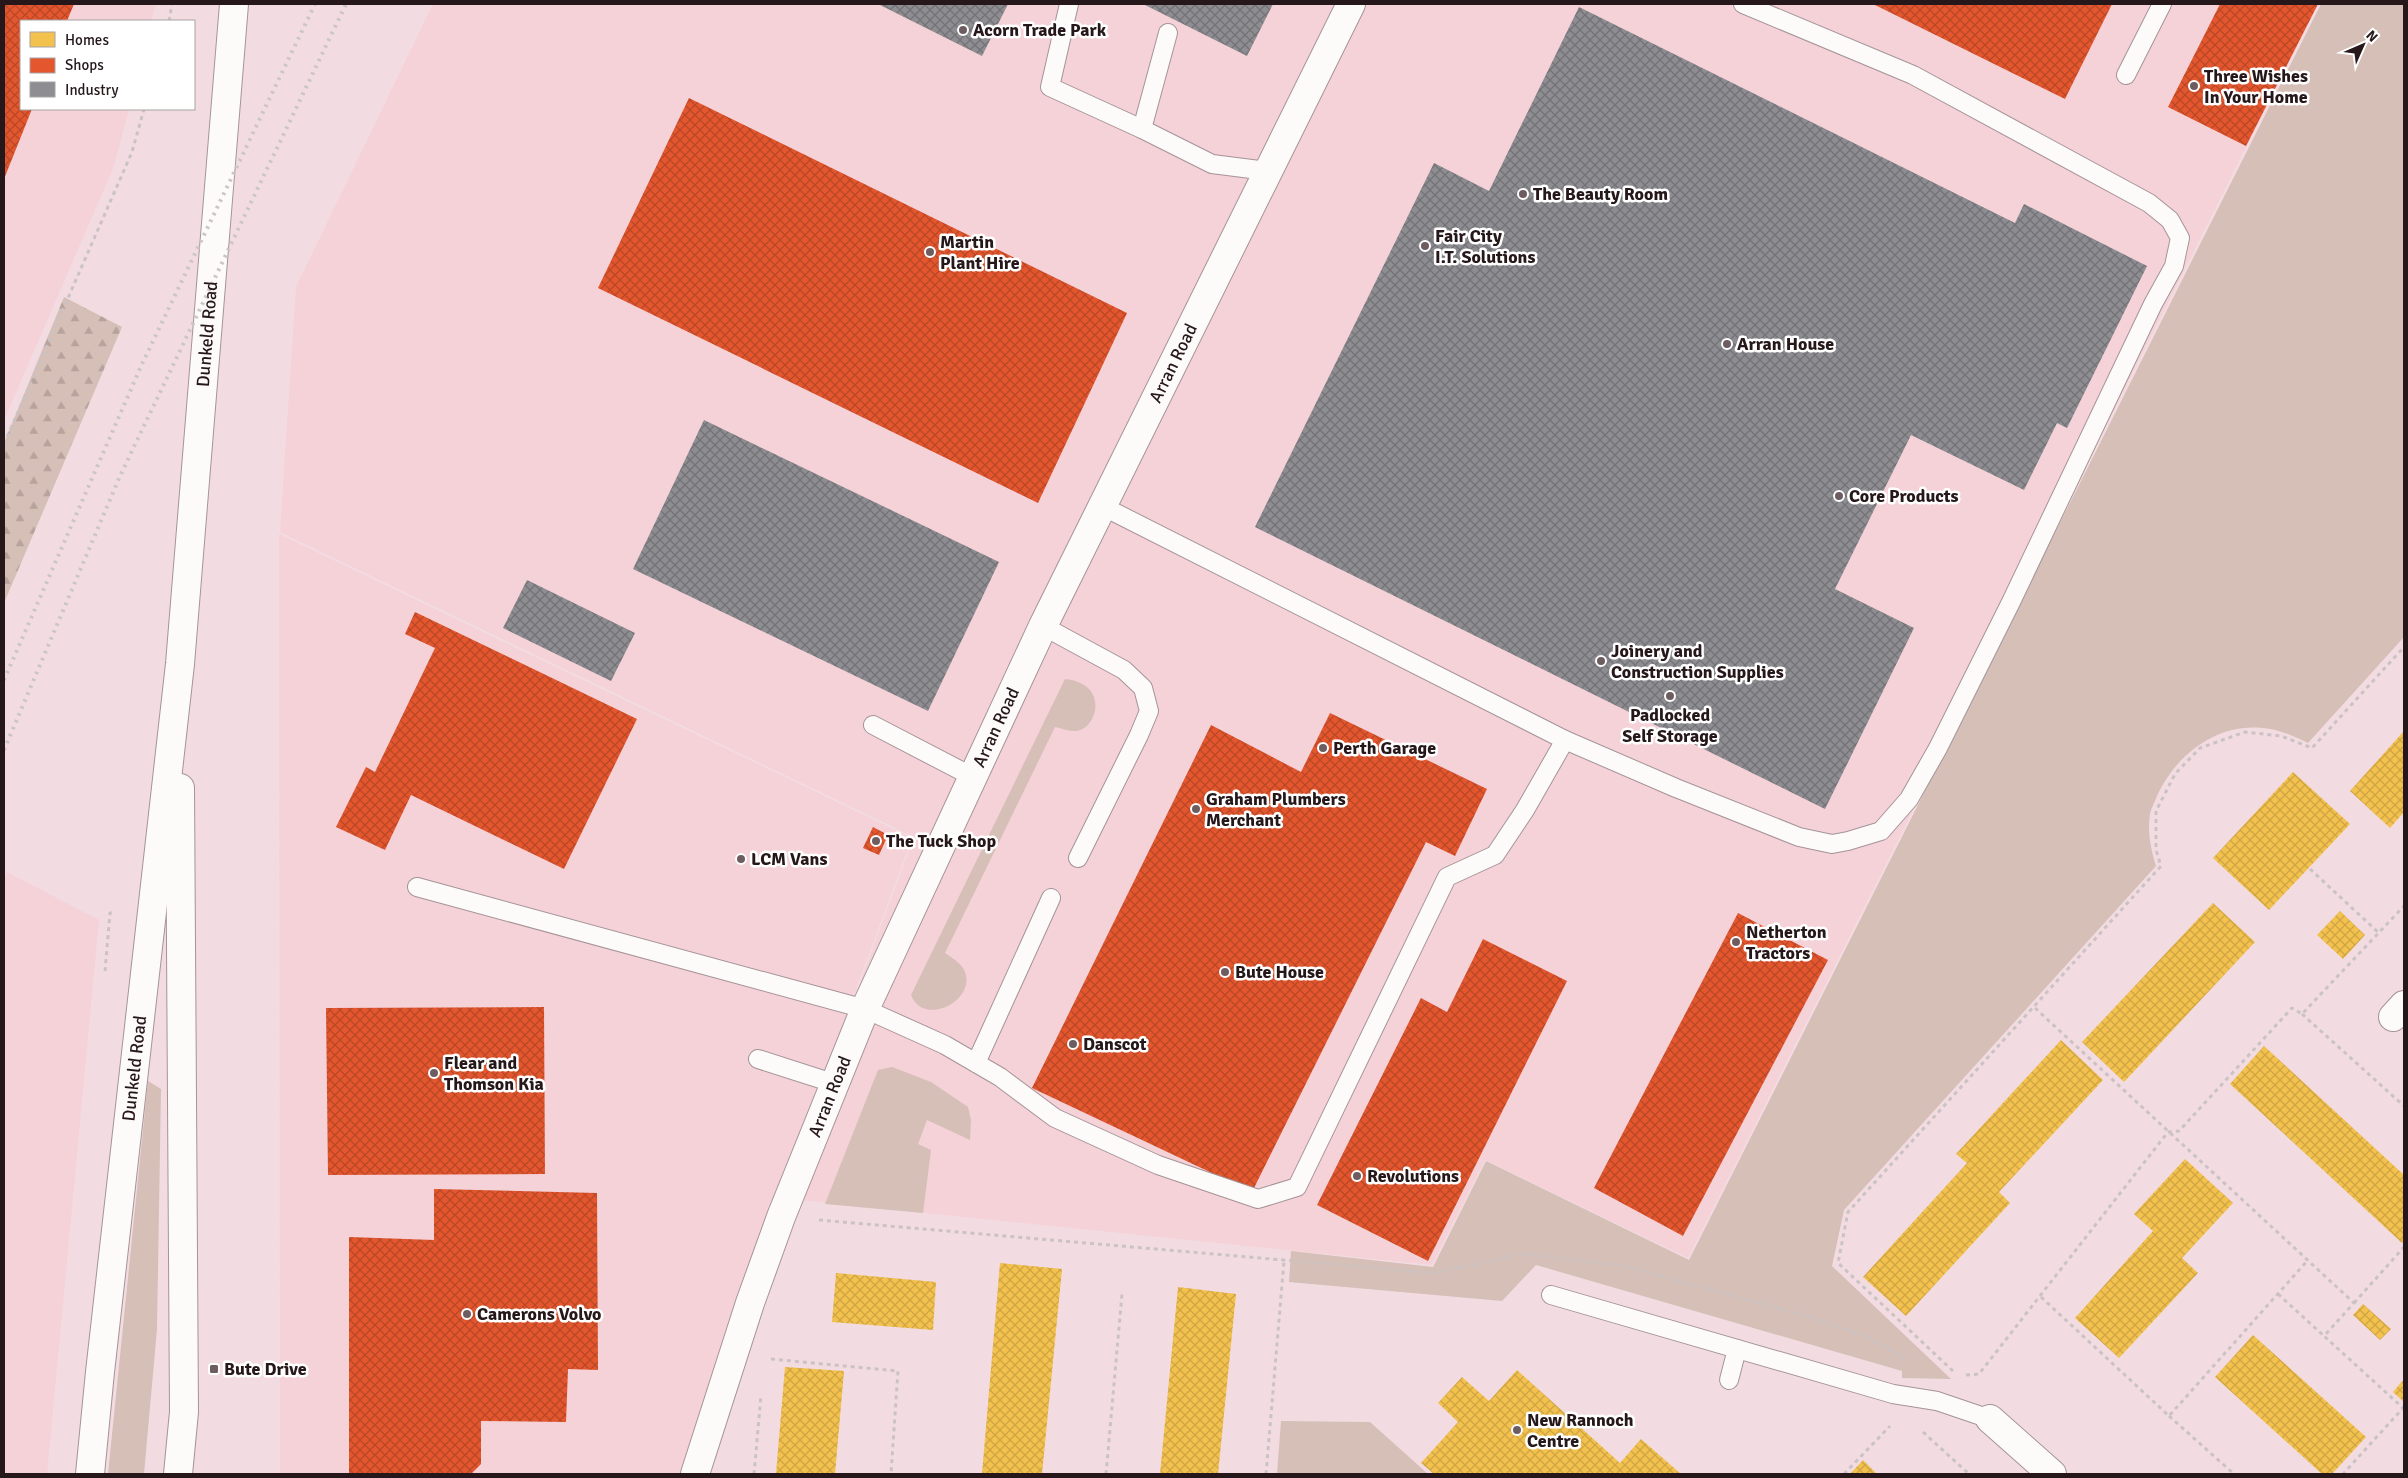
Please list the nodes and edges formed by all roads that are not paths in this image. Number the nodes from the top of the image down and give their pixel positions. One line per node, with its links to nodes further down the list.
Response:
1 (234, 4): 12 (main road, Dunkeld Road)
2 (1069, 4): 8 (lane)
3 (1351, 4): 9 (main road, Arran Road)
4 (1743, 4): 14 (lane)
5 (2162, 4): 7 (lane)
6 (1168, 33): 8 (lane)
7 (2126, 75)
8 (1142, 129): 9 (lane)
9 (1267, 170): 10 (main road, Arran Road)
10 (1102, 506): 11 (main road, Arran Road); 14 (lane)
11 (1043, 626): 15 (main road, Arran Road); 16 (lane)
12 (180, 664): 27 (main road, Dunkeld Road); 28 (main road, Dunkeld Road)
13 (873, 725): 15 (lane)
14 (1565, 740): 21 (lane)
15 (973, 777): 19 (main road, Arran Road)
16 (1078, 858)
17 (418, 887): 19 (lane)
18 (1052, 898): 21 (lane)
19 (865, 1009): 21 (lane); 22 (main road, Arran Road)
20 (758, 1059): 22 (lane)
21 (976, 1063)
22 (836, 1084): 29 (main road, Arran Road)
23 (1551, 1295): 24 (lane)
24 (1737, 1349): 25 (lane); 26 (lane)
25 (1729, 1380)
26 (1990, 1419): 30 (main road)
27 (90, 1474)
28 (178, 1474)
29 (696, 1474)
30 (2052, 1474)

